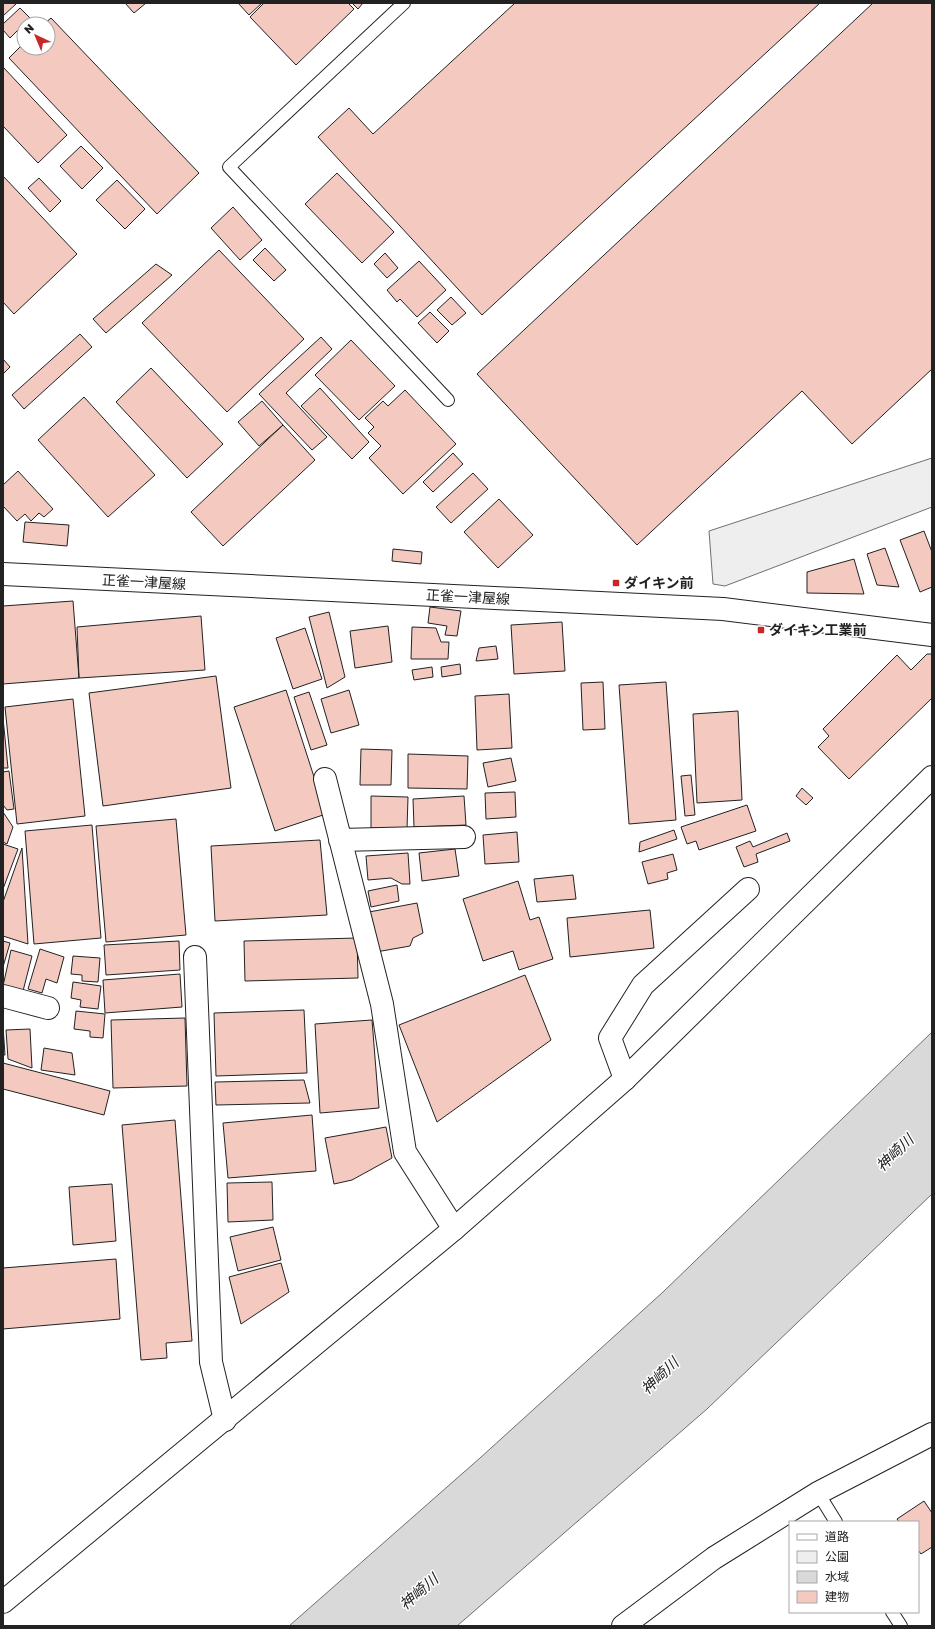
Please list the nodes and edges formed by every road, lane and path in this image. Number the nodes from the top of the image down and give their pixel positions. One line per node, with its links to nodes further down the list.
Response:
1 (404, 3): 2 (lane)
2 (448, 400)
3 (3, 574): 4 (street, 正雀一津屋線)
4 (932, 634)
5 (932, 777): 13 (street)
6 (325, 779): 8 (street)
7 (464, 837): 8 (street)
8 (340, 840): 14 (street)
9 (748, 889): 13 (street)
10 (195, 957): 15 (street)
11 (3, 996): 12 (street)
12 (48, 1008)
13 (625, 1079): 14 (street)
14 (454, 1229): 15 (street)
15 (225, 1420): 19 (street)
16 (932, 1434): 17 (street)
17 (818, 1493): 18 (lane); 21 (street)
18 (835, 1521)
19 (3, 1602)
20 (893, 1613): 22 (lane)
21 (623, 1626)
22 (901, 1626)

